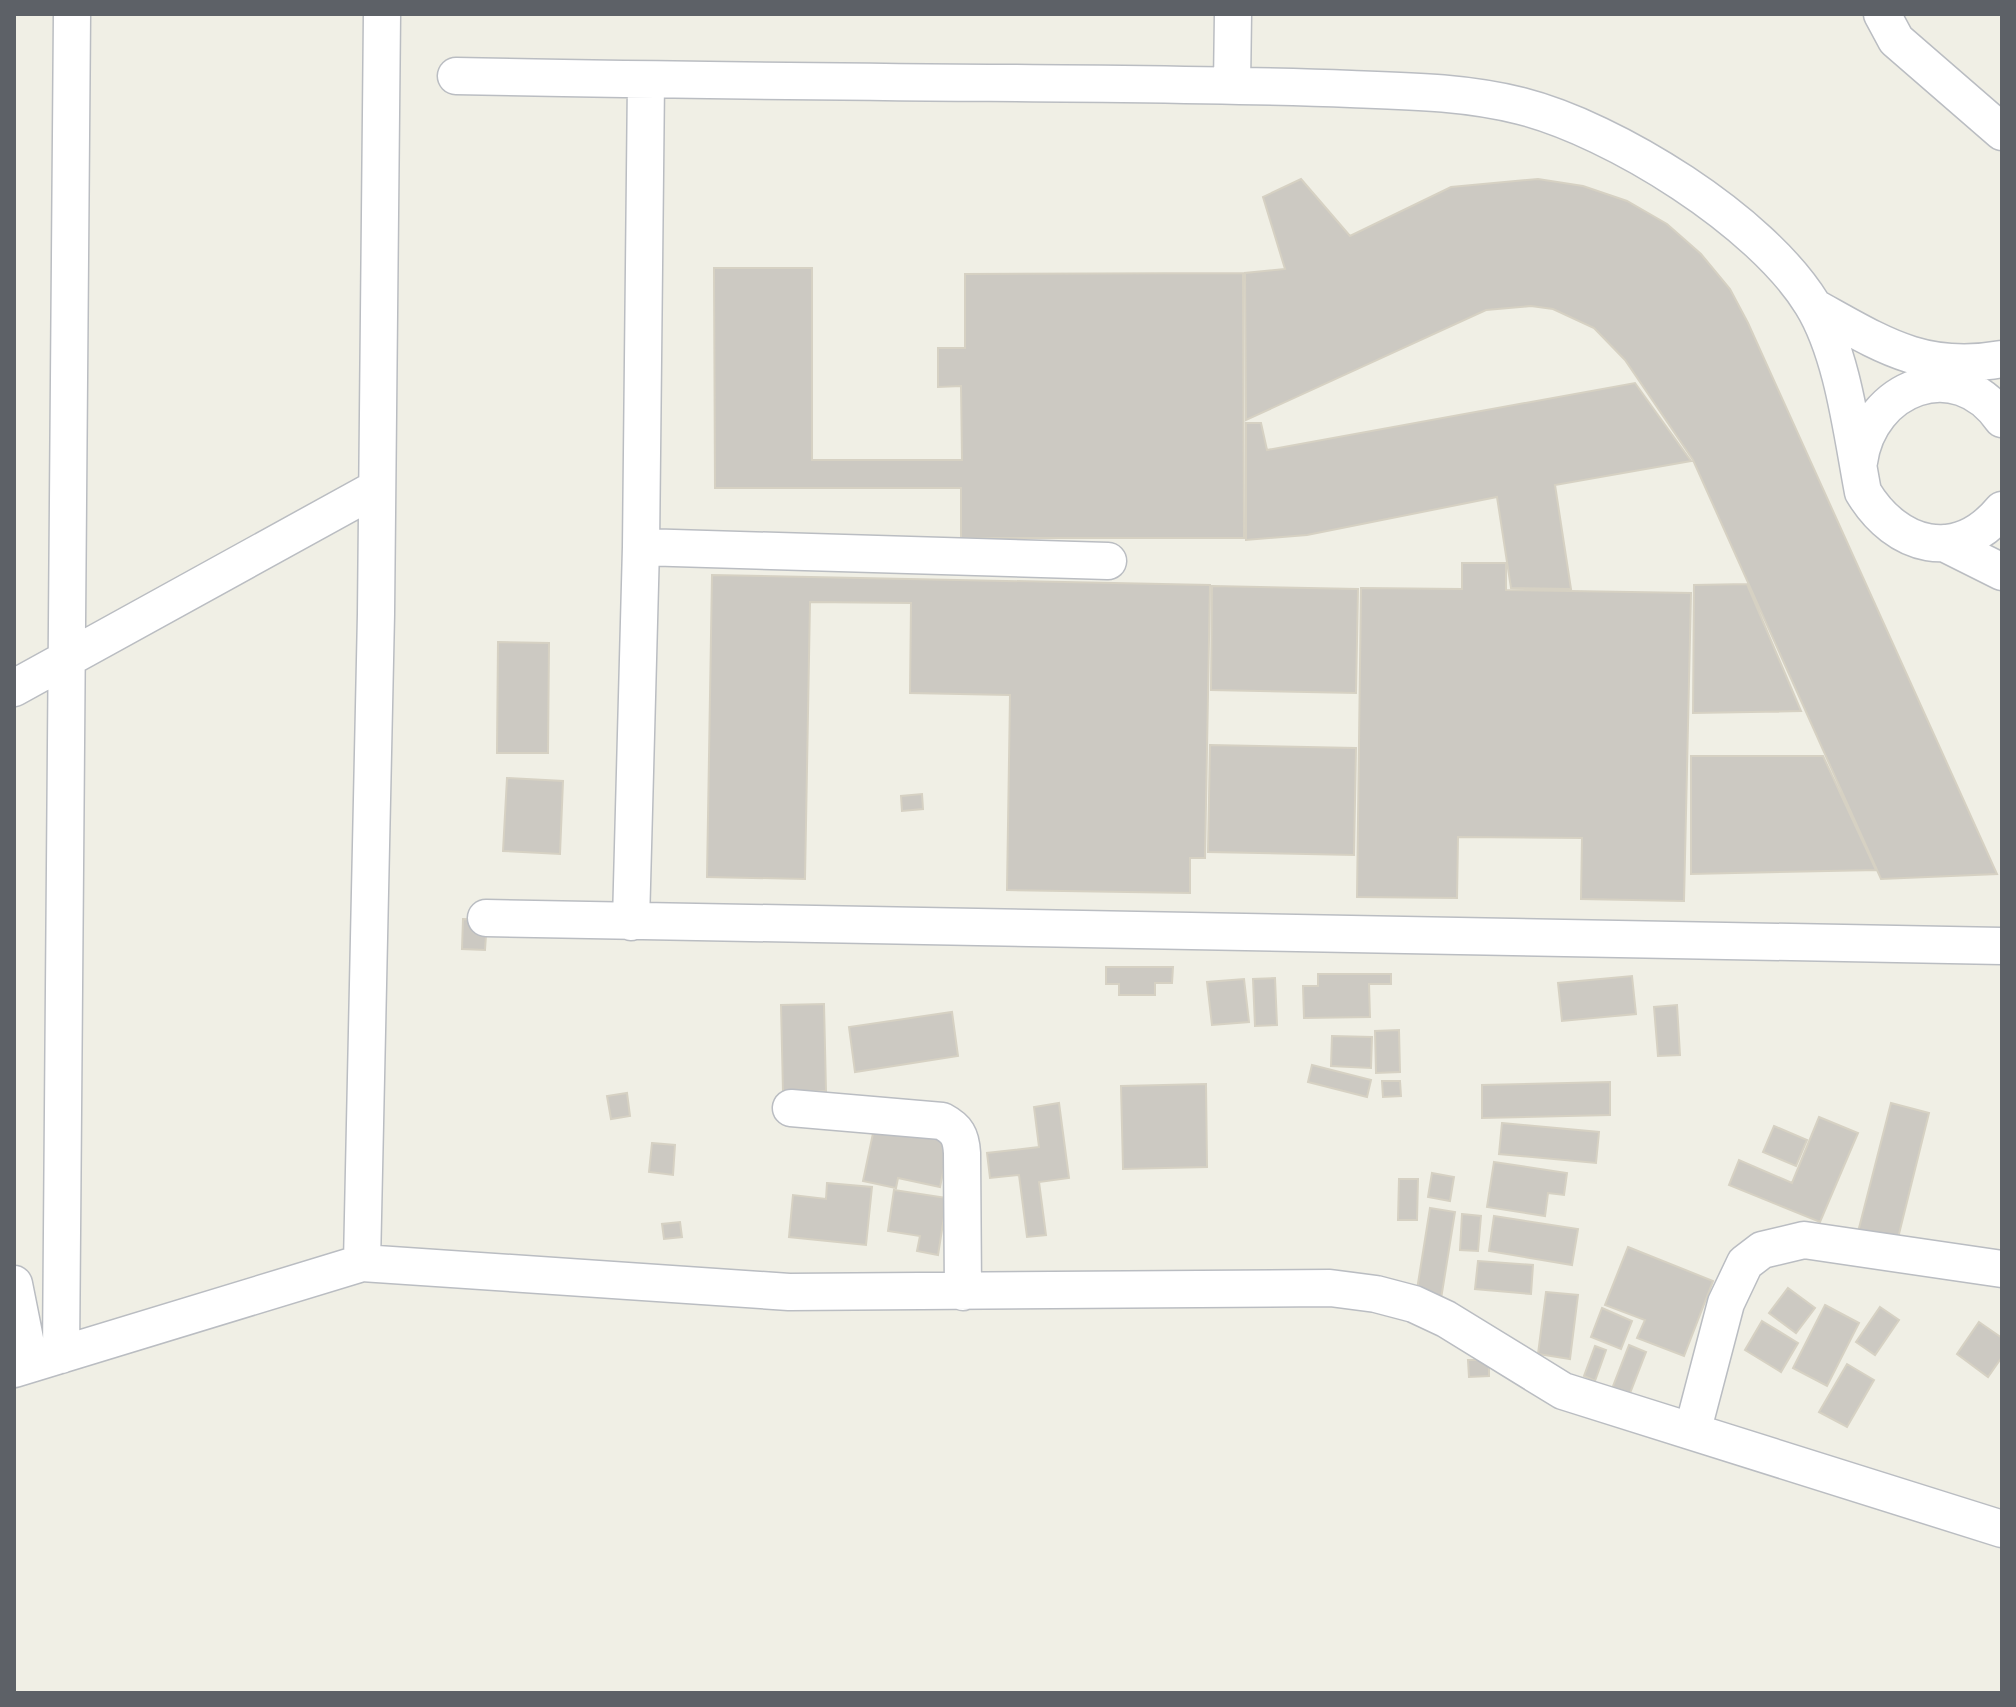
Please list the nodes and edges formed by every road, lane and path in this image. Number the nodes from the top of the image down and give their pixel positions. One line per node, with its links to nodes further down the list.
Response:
1 (72, 14): 20 (street)
2 (382, 14): 14 (street)
3 (1233, 14): 7 (street)
4 (1882, 14): 8 (street)
5 (456, 76): 6 (street)
6 (646, 80): 7 (street); 17 (street)
7 (1232, 85): 9 (street)
8 (2002, 132)
9 (1814, 307): 10 (street); 13 (street)
10 (2002, 359)
11 (2002, 369): 12 (street)
12 (1993, 409): 13 (street)
13 (1858, 467): 16 (street)
14 (377, 488): 20 (street); 26 (street)
15 (2002, 510): 16 (street)
16 (1944, 543): 19 (street)
17 (641, 547): 18 (street); 23 (street)
18 (1108, 561)
19 (2002, 572)
20 (66, 659): 21 (street); 30 (street)
21 (14, 688)
22 (486, 918): 23 (street)
23 (631, 922): 24 (street)
24 (2002, 946)
25 (791, 1108): 29 (street)
26 (362, 1263): 29 (street); 30 (street)
27 (2002, 1269): 31 (street)
28 (14, 1284): 30 (street)
29 (963, 1292): 31 (street)
30 (35, 1363)
31 (1693, 1429): 32 (street)
32 (2002, 1529)

